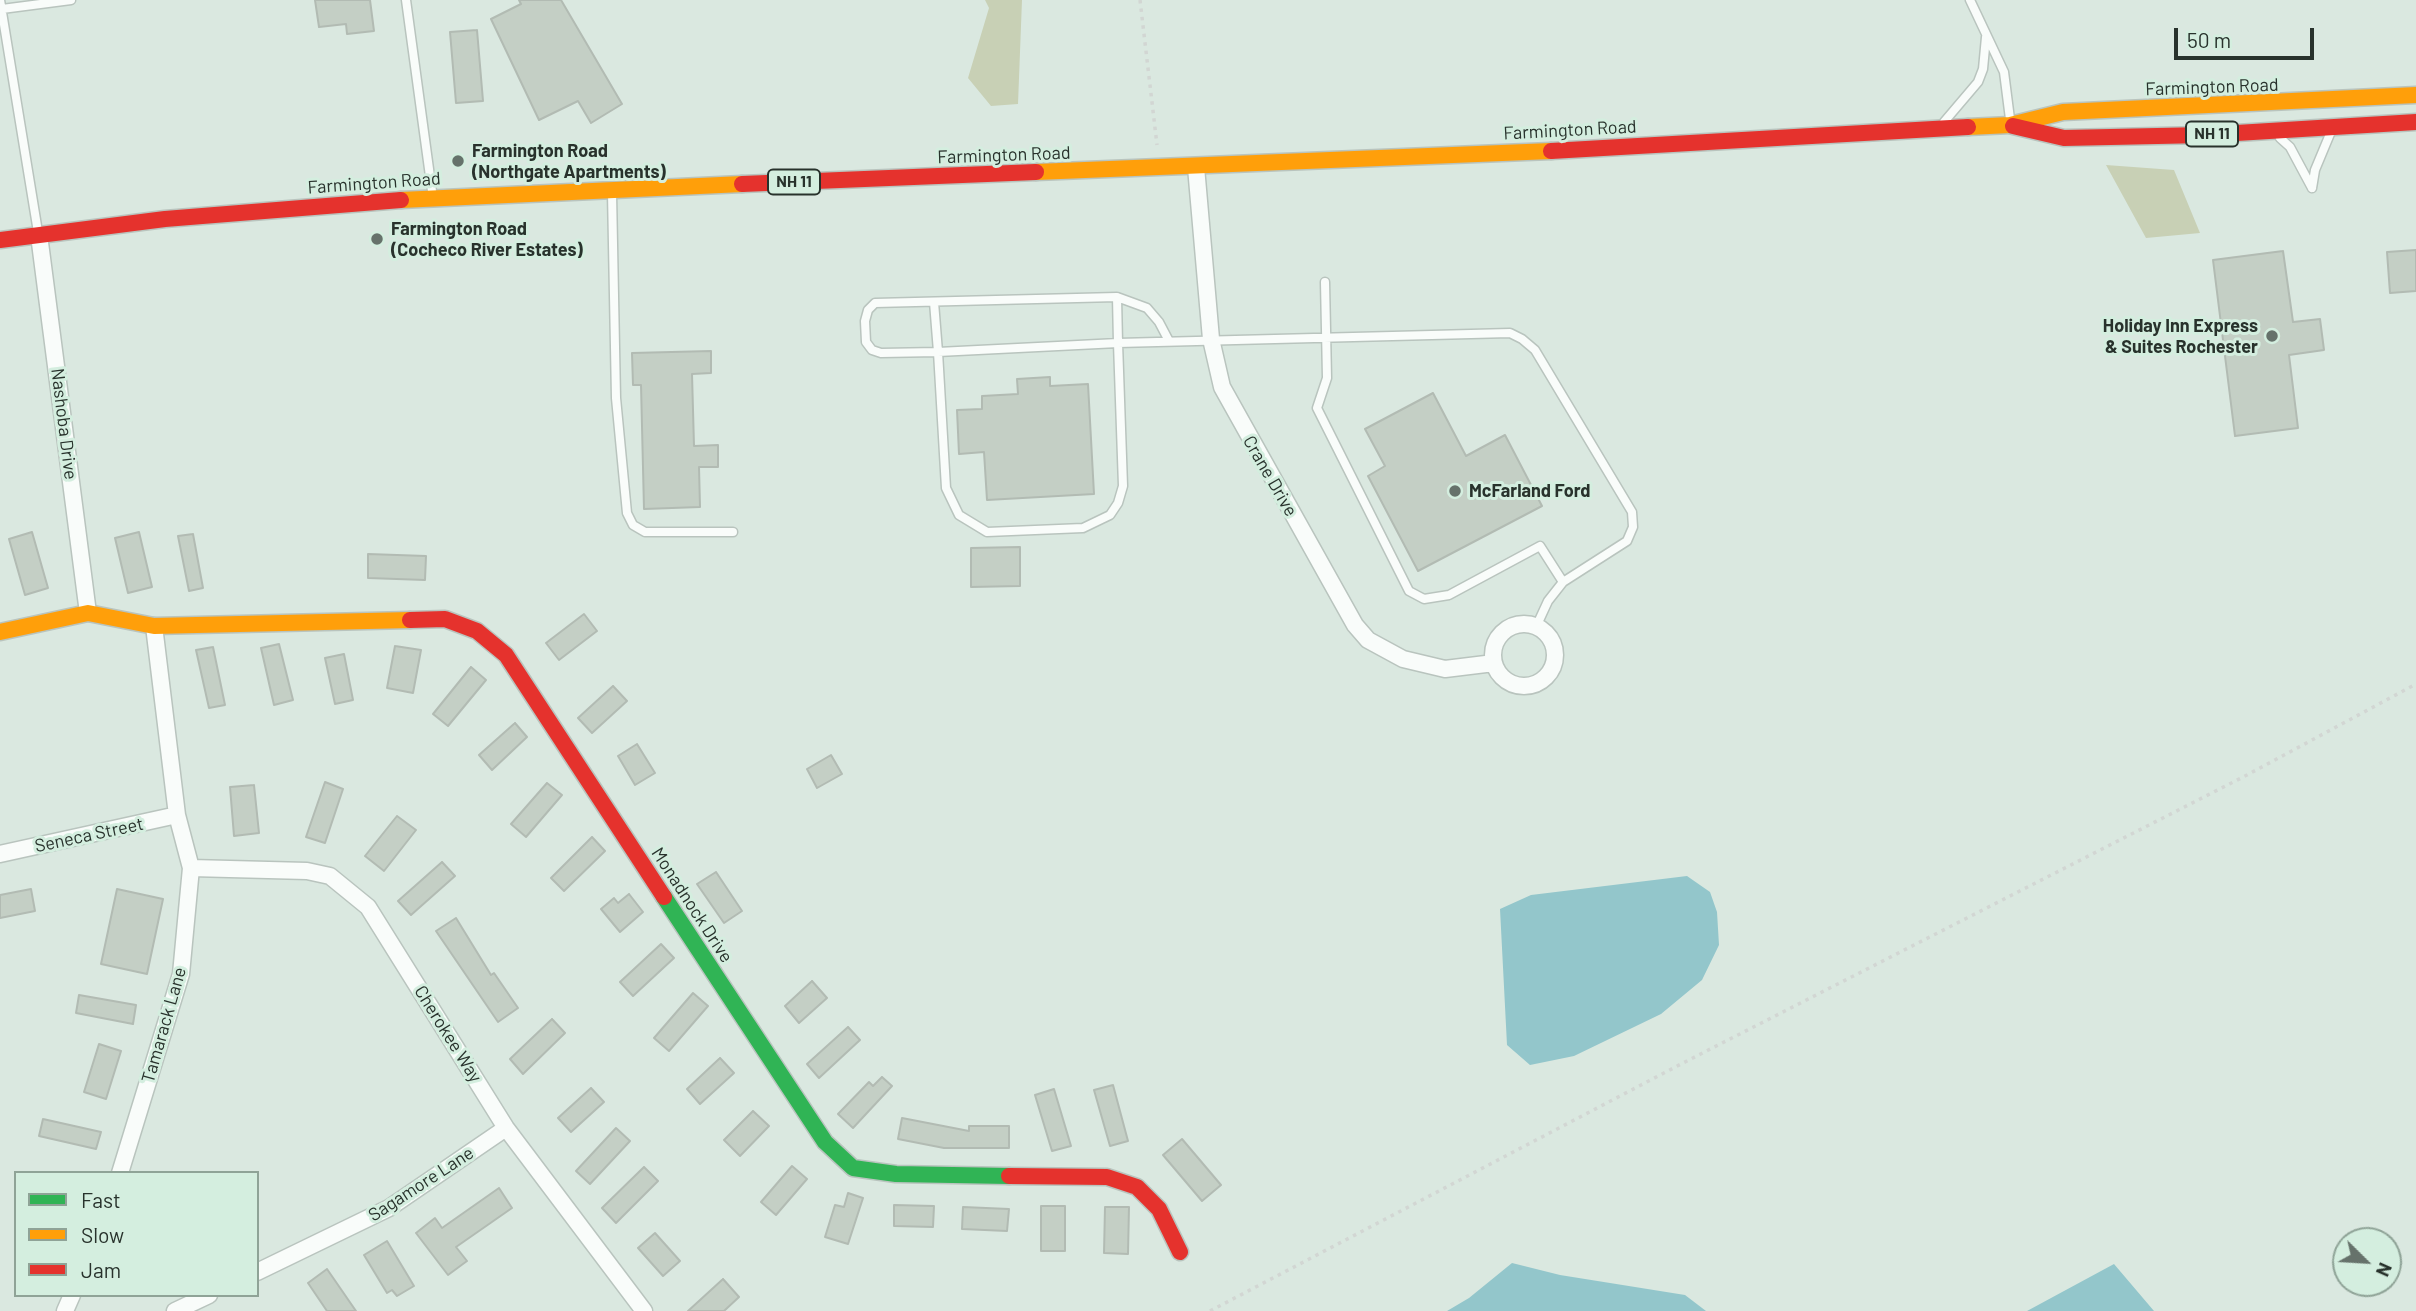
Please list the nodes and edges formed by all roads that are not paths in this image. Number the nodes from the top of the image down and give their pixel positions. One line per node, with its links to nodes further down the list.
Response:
1 (71, 0): 4 (lane)
2 (406, 0): 14 (lane)
3 (1970, 0): 5 (lane)
4 (1, 5): 15 (lane)
5 (1986, 37): 8 (lane); 10 (lane)
6 (2416, 96): 8 (main road, Farmington Road / NH 11)
7 (2416, 122): 9 (main road, Farmington Road / NH 11)
8 (2010, 125): 10 (main road, Farmington Road / NH 11); 11 (main road, Farmington Road / NH 11)
9 (2333, 126): 11 (main road, Farmington Road / NH 11); 11 (lane)
10 (1938, 128): 12 (main road, Farmington Road / NH 11)
11 (2272, 130)
12 (1196, 167): 13 (main road, Farmington Road / NH 11); 21 (street, Crane Drive)
13 (612, 190): 14 (main road, Farmington Road / NH 11); 25 (lane)
14 (433, 197): 15 (main road, Farmington Road / NH 11)
15 (39, 235): 16 (main road, Farmington Road / NH 11); 27 (street, Nashoba Drive)
16 (0, 240)
17 (1325, 282): 20 (lane)
18 (1117, 298): 19 (lane); 22 (lane); 23 (lane)
19 (934, 302): 24 (lane); 24 (lane)
20 (1326, 337): 21 (lane); 26 (lane); 26 (lane)
21 (1211, 339): 22 (lane); 31 (street, Crane Drive)
22 (1169, 341): 23 (lane)
23 (1118, 343): 24 (lane); 24 (lane)
24 (939, 352)
25 (733, 532)
26 (1563, 582): 29 (lane)
27 (88, 612): 28 (main road, Monadnock Drive); 30 (main road)
28 (154, 626): 32 (street, Tamarack Lane); 37 (main road, Monadnock Drive)
29 (1536, 627): 31 (street); 31 (street)
30 (0, 632)
31 (1494, 663)
32 (177, 816): 33 (street, Seneca Street); 34 (street, Tamarack Lane)
33 (0, 854)
34 (191, 868): 35 (street, Cherokee Way); 36 (street, Tamarack Lane)
35 (506, 1128): 38 (street, Sagamore Lane); 41 (street, Cherokee Way)
36 (121, 1171)
37 (1180, 1252)
38 (259, 1271)
39 (205, 1297): 40 (street)
40 (175, 1311)
41 (644, 1311)

